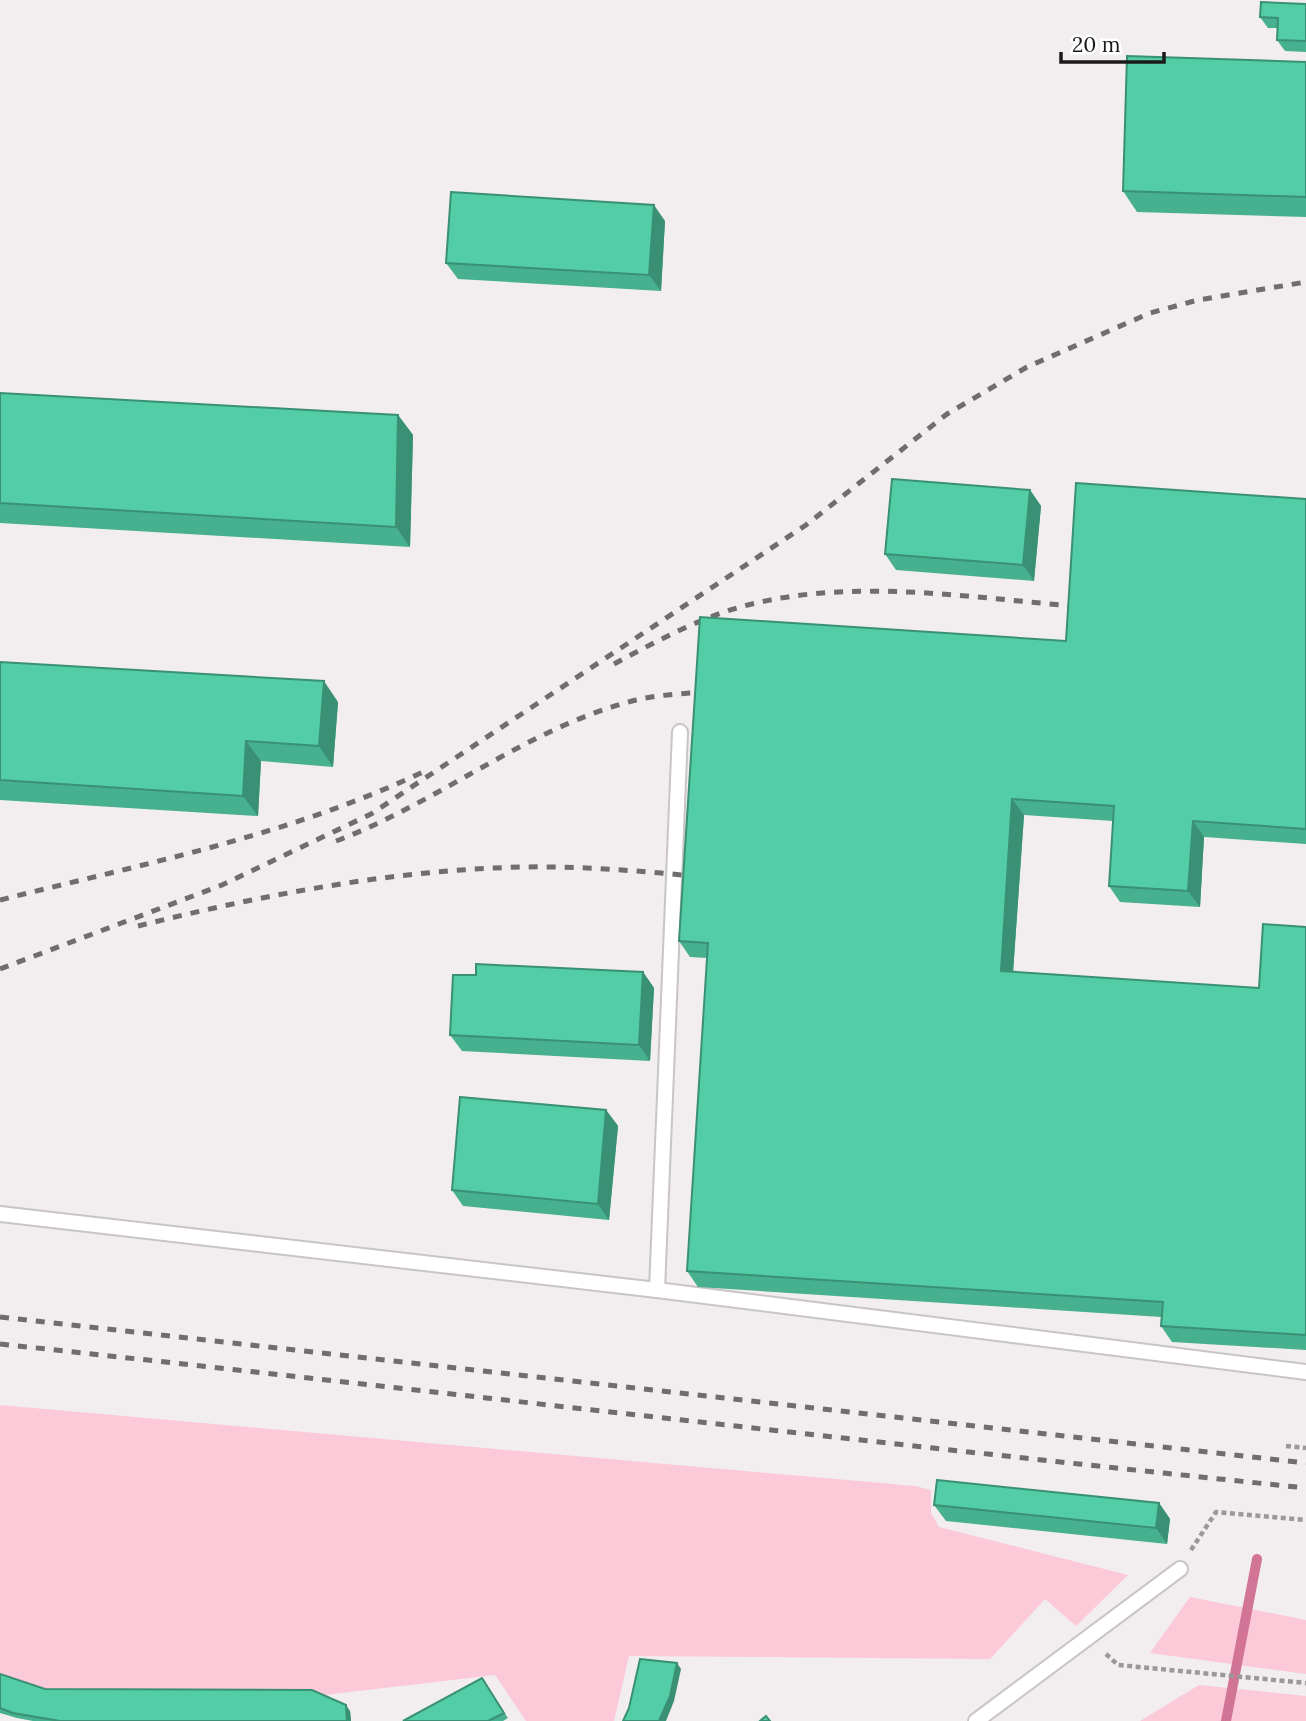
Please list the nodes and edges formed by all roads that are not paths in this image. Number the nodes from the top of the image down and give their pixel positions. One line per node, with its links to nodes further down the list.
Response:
1 (680, 732): 3 (lane)
2 (0, 1214): 3 (lane)
3 (657, 1290): 4 (lane)
4 (1306, 1372)
5 (1180, 1569): 6 (lane)
6 (976, 1721)

